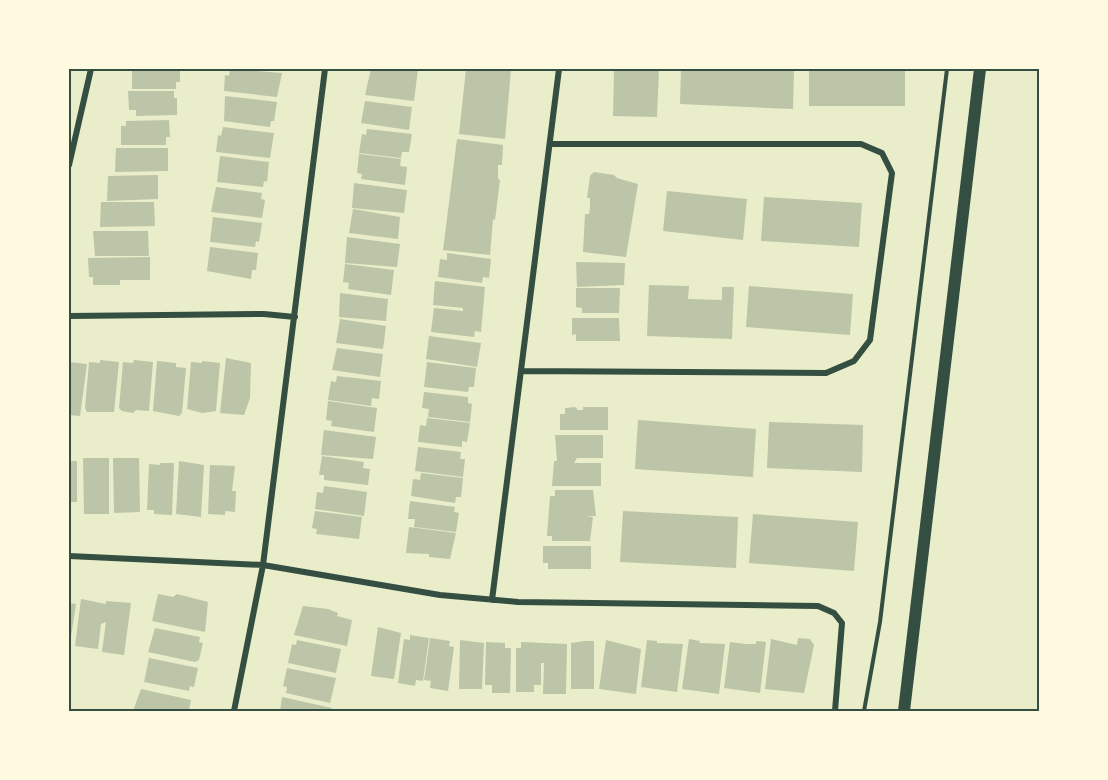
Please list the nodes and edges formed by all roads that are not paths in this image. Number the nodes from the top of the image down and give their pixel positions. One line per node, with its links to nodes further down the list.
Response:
1 (91, 69): 6 (street)
2 (325, 69): 8 (street)
3 (559, 69): 5 (street)
4 (980, 69): 15 (main road)
5 (550, 144): 9 (street); 9 (street)
6 (69, 165)
7 (69, 316): 8 (street)
8 (295, 317): 11 (street)
9 (522, 371): 12 (street)
10 (69, 556): 11 (street)
11 (263, 565): 12 (street); 13 (street)
12 (492, 600): 14 (street)
13 (234, 711)
14 (835, 711)
15 (904, 711)

